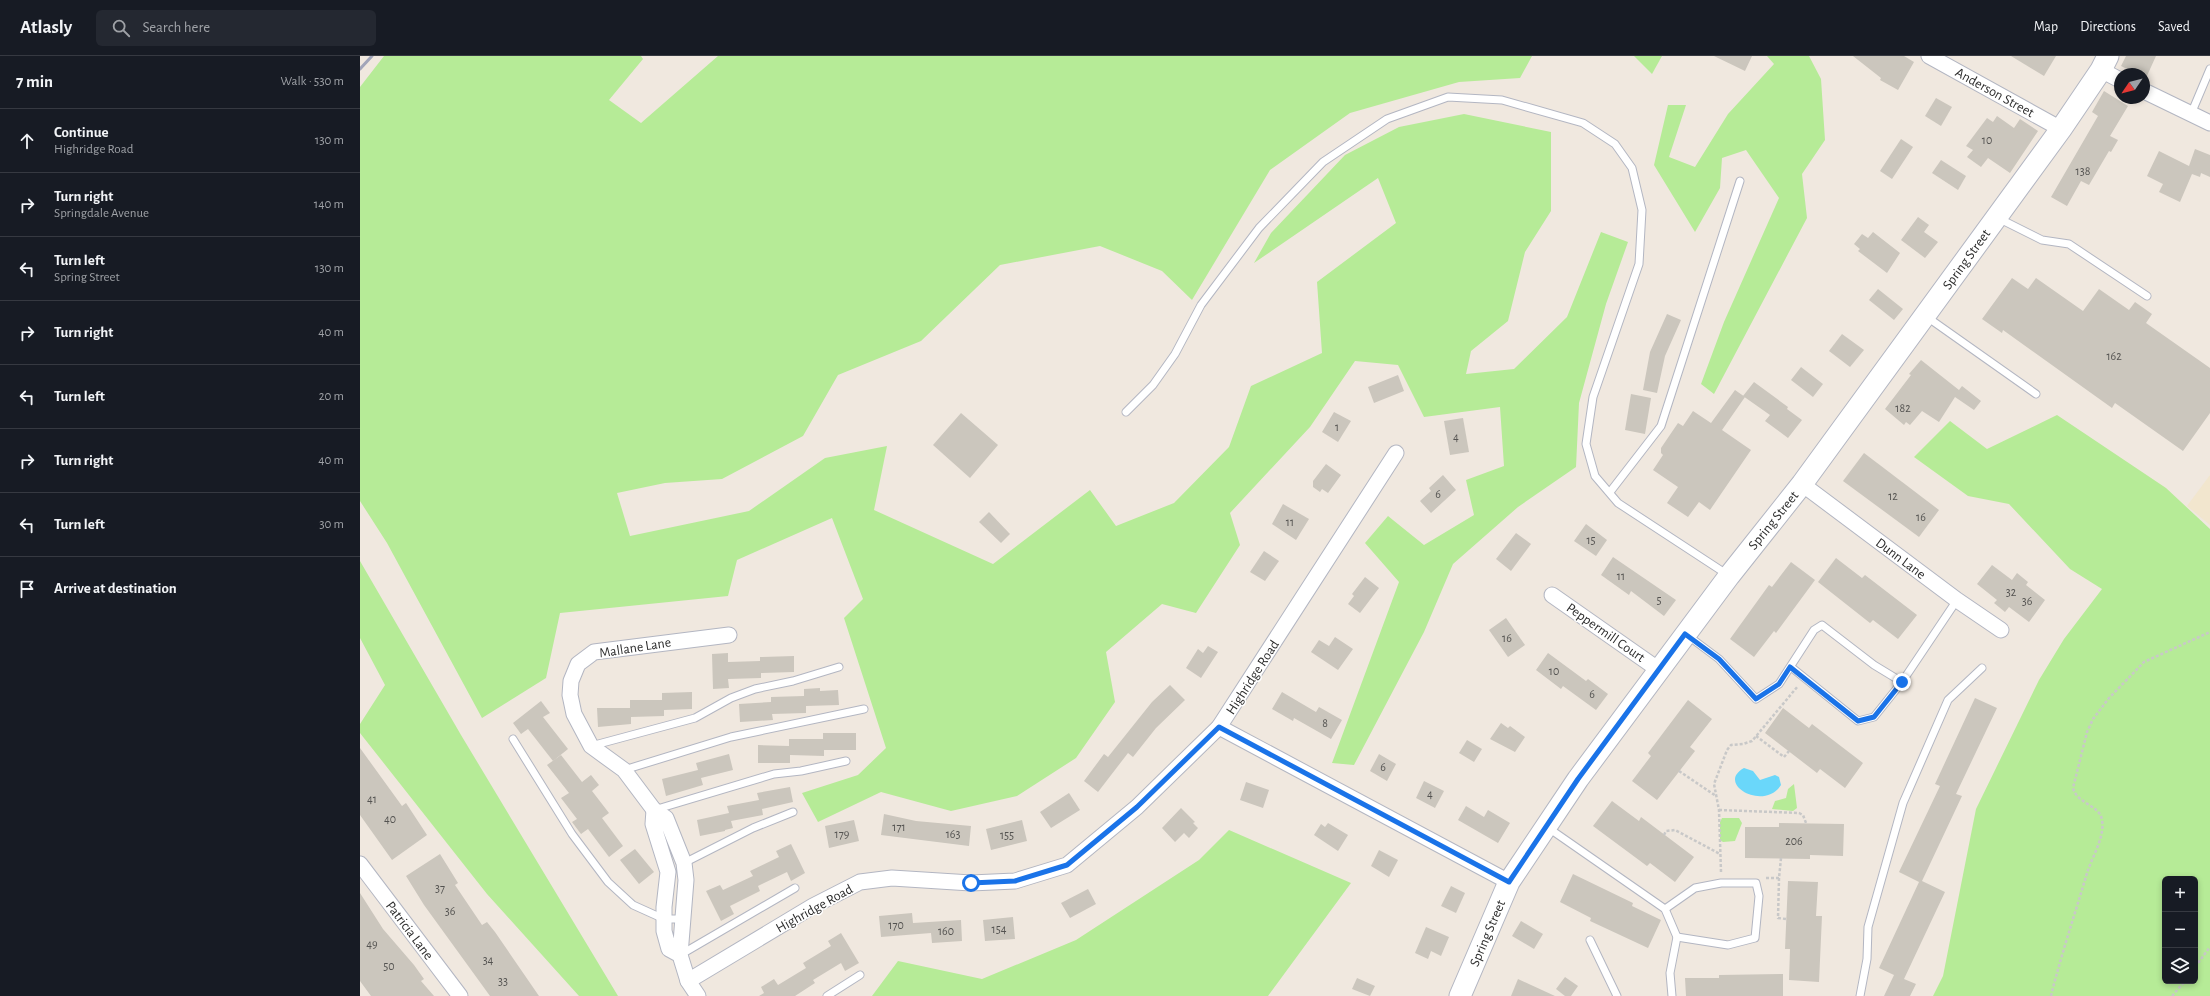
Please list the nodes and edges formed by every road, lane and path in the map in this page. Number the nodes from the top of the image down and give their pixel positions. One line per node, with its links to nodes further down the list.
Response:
1 (1929, 56): 8 (street, Anderson Street)
2 (2105, 63): 4 (street); 8 (main road, Spring Street)
3 (2210, 69): 6 (lane)
4 (2114, 73)
5 (2150, 95): 6 (street)
6 (2191, 114): 7 (street)
7 (2210, 123)
8 (2061, 128): 10 (main road, Spring Street)
9 (1740, 181): 17 (lane)
10 (1996, 217): 11 (lane); 12 (main road, Spring Street)
11 (2147, 296)
12 (1925, 316): 13 (lane); 16 (main road, Spring Street)
13 (2036, 394)
14 (1126, 412): 17 (lane)
15 (1396, 453): 32 (street, Highridge Road)
16 (1802, 484): 18 (main road, Spring Street); 20 (street, Dunn Lane)
17 (1610, 492): 18 (lane)
18 (1729, 576): 23 (main road, Spring Street)
19 (1552, 595): 28 (street, Peppermill Court)
20 (1957, 600): 21 (street, Dunn Lane); 30 (lane)
21 (2001, 630)
22 (2210, 632): 75 (path)
23 (1685, 634): 26 (lane); 28 (main road, Spring Street)
24 (729, 635): 35 (street, Mallane Lane)
25 (839, 667): 35 (lane)
26 (1790, 667): 29 (lane); 30 (lane)
27 (1982, 668): 74 (lane)
28 (1659, 670): 45 (main road, Spring Street)
29 (1803, 679): 30 (lane); 33 (path)
30 (1902, 682)
31 (864, 709): 38 (lane)
32 (1219, 727): 52 (street); 66 (street, Highridge Road)
33 (1756, 736): 36 (path); 40 (path)
34 (513, 740): 57 (lane)
35 (591, 746): 38 (street, Mallane Lane)
36 (1789, 751)
37 (846, 761): 41 (lane)
38 (624, 770): 41 (street, Mallane Lane)
39 (1679, 771): 40 (path)
40 (1716, 797): 42 (path)
41 (654, 810): 49 (street, Mallane Lane); 57 (street, Mallane Lane)
42 (1719, 810): 44 (path); 47 (path)
43 (793, 812): 49 (lane)
44 (1806, 823)
45 (1546, 827): 52 (main road, Spring Street); 56 (lane)
46 (1664, 835): 47 (path)
47 (1720, 854): 53 (path)
48 (1781, 858): 51 (path)
49 (684, 863): 58 (street, Mallane Lane)
50 (360, 864): 68 (street, Patricia Lane)
51 (1779, 878): 54 (path); 59 (path)
52 (1509, 882): 71 (main road, Spring Street)
53 (1721, 883): 54 (lane); 56 (lane)
54 (1756, 883): 60 (lane)
55 (794, 888): 63 (lane)
56 (1665, 910): 60 (lane)
57 (664, 919): 58 (lane); 63 (street, Mallane Lane)
58 (682, 919): 63 (street, Mallane Lane)
59 (1786, 919)
60 (1677, 937): 73 (lane)
61 (1590, 940): 72 (lane)
62 (2210, 947): 64 (path)
63 (680, 955): 66 (street, Mallane Lane)
64 (2198, 964)
65 (860, 975): 70 (lane)
66 (688, 981): 69 (street, Mallane Lane)
67 (2182, 984): 76 (path)
68 (460, 996)
69 (698, 996)
70 (827, 996)
71 (1460, 996)
72 (1617, 996)
73 (1672, 996)
74 (1860, 996)
75 (2051, 996)
76 (2172, 996)

